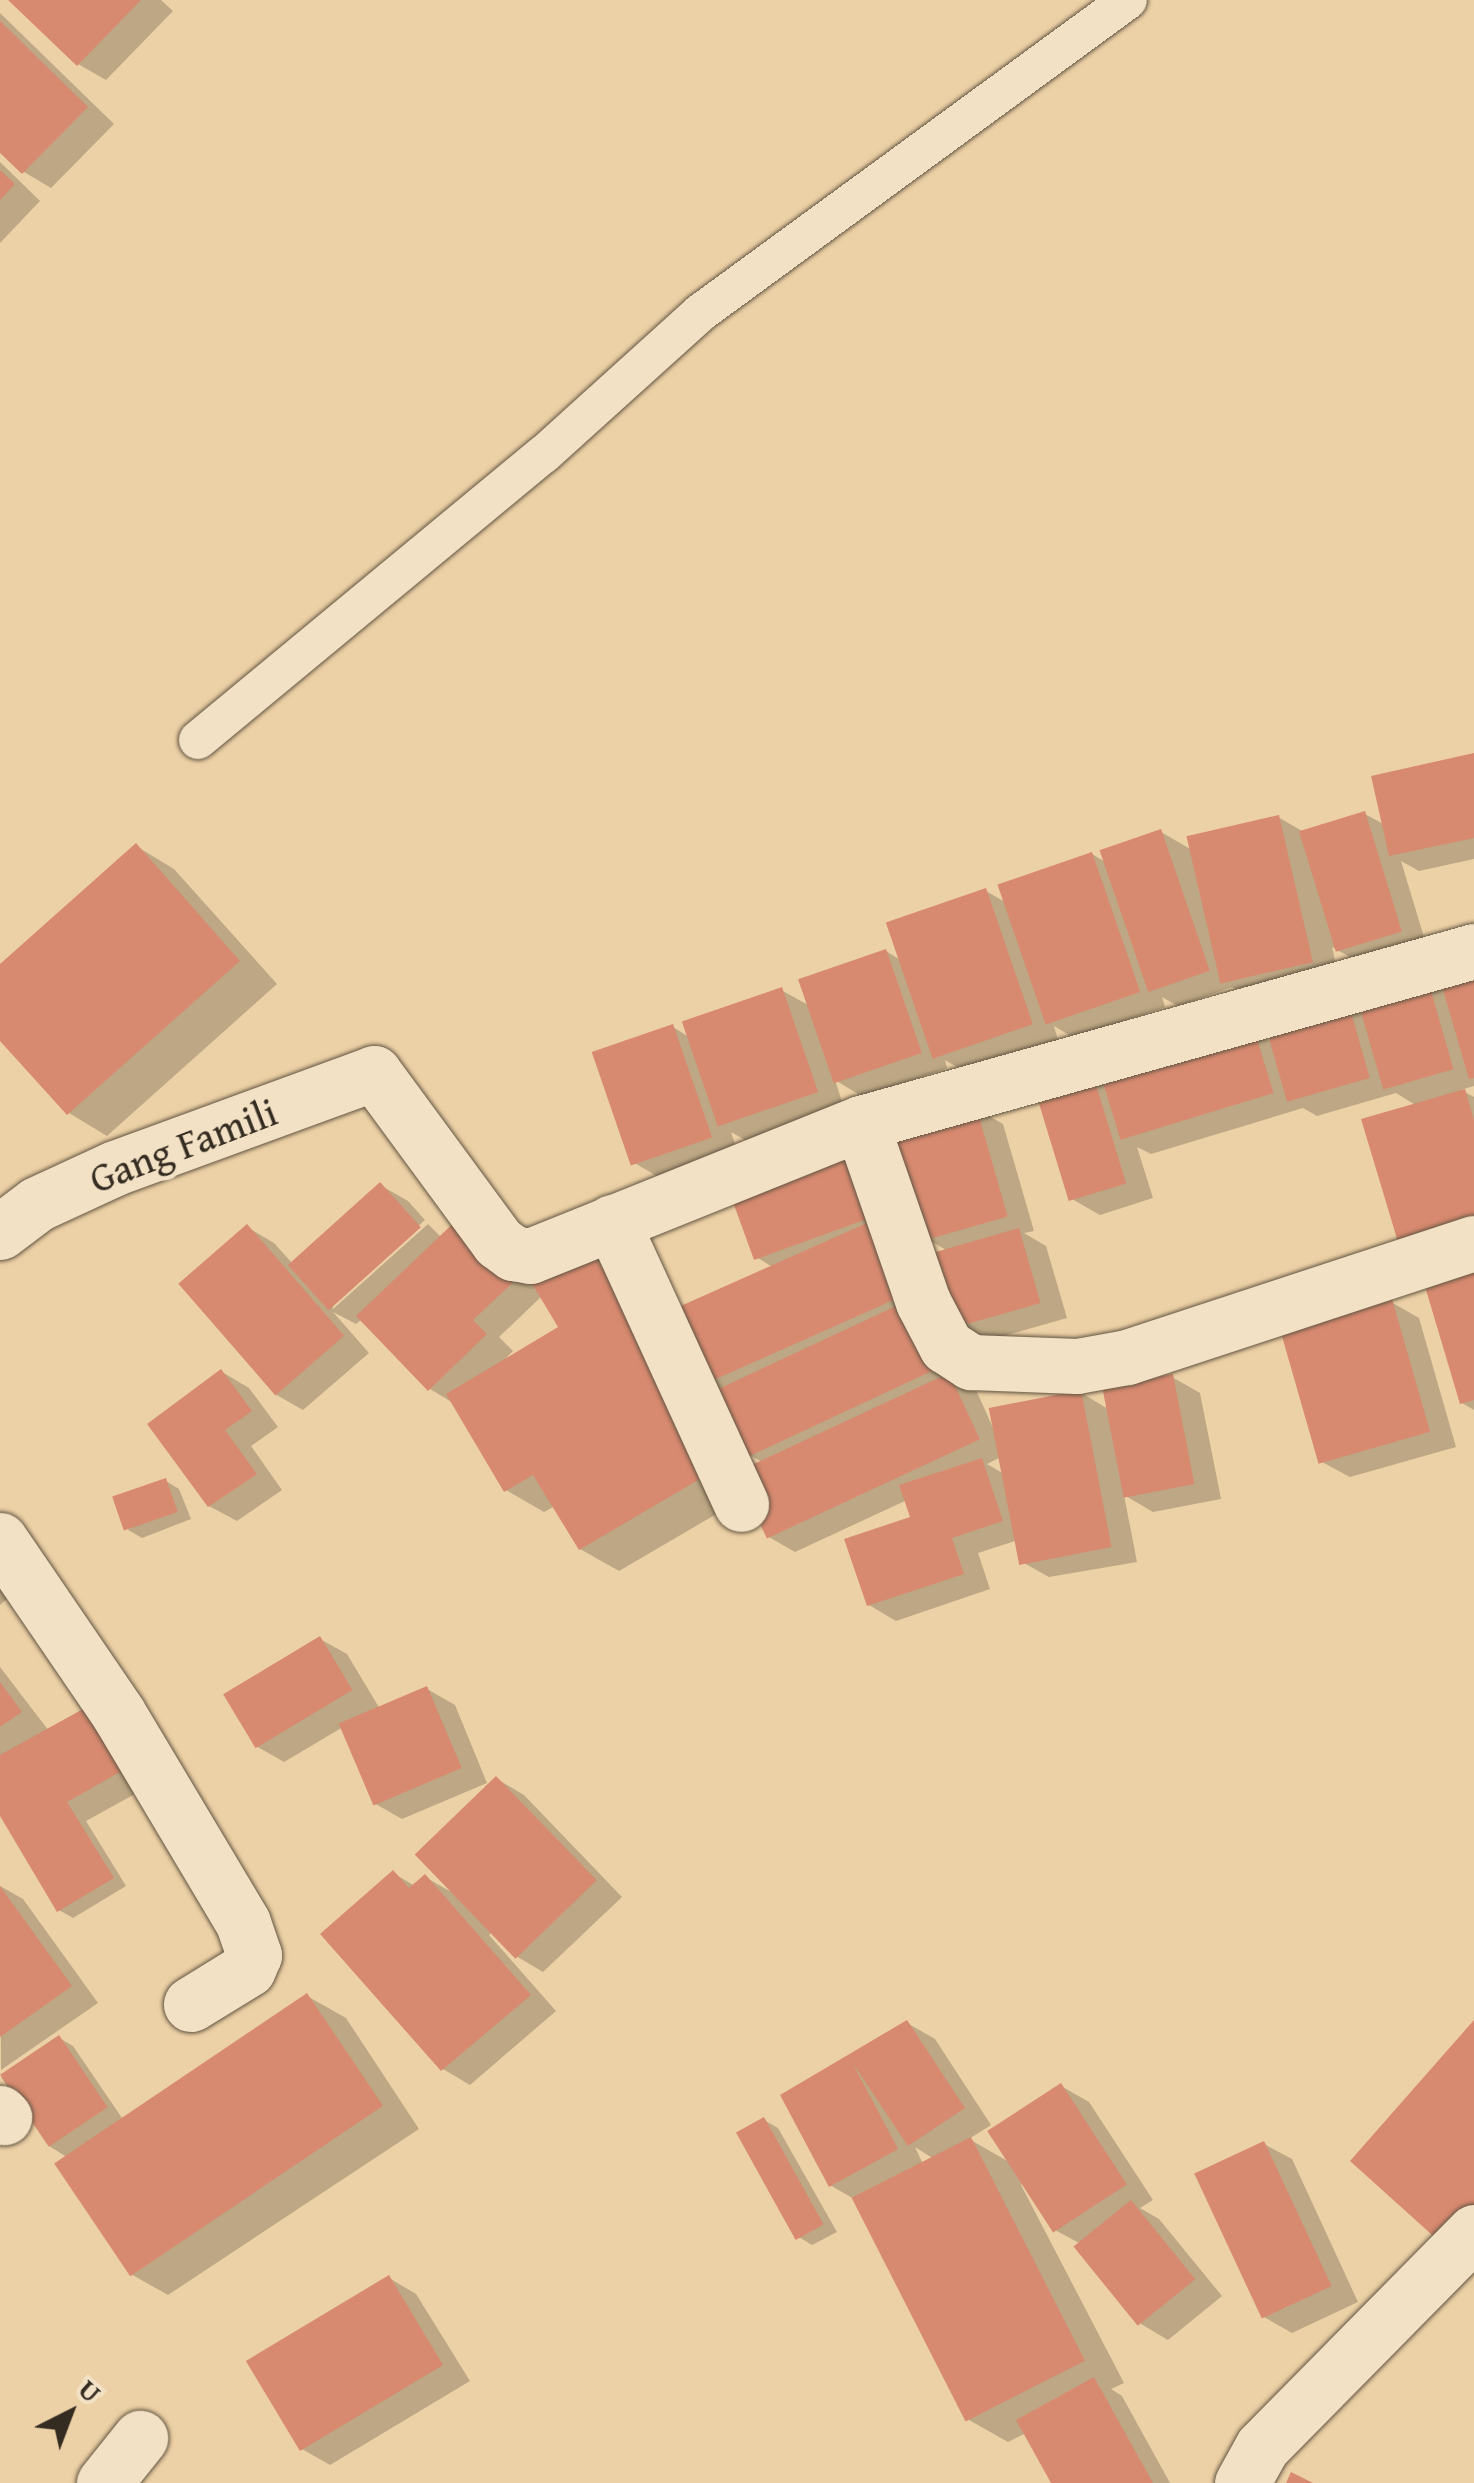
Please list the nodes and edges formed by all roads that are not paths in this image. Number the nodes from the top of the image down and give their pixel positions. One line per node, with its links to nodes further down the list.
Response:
1 (1128, 0): 2 (lane)
2 (198, 740)
3 (1474, 952): 4 (street)
4 (862, 1123): 5 (street); 7 (street)
5 (612, 1222): 6 (street, Gang Famili); 8 (street)
6 (0, 1232)
7 (1474, 1243)
8 (741, 1504)
9 (0, 1540): 10 (street)
10 (191, 2004)
11 (1474, 2232): 14 (street)
12 (140, 2438): 13 (street)
13 (104, 2483)
14 (1242, 2483)

